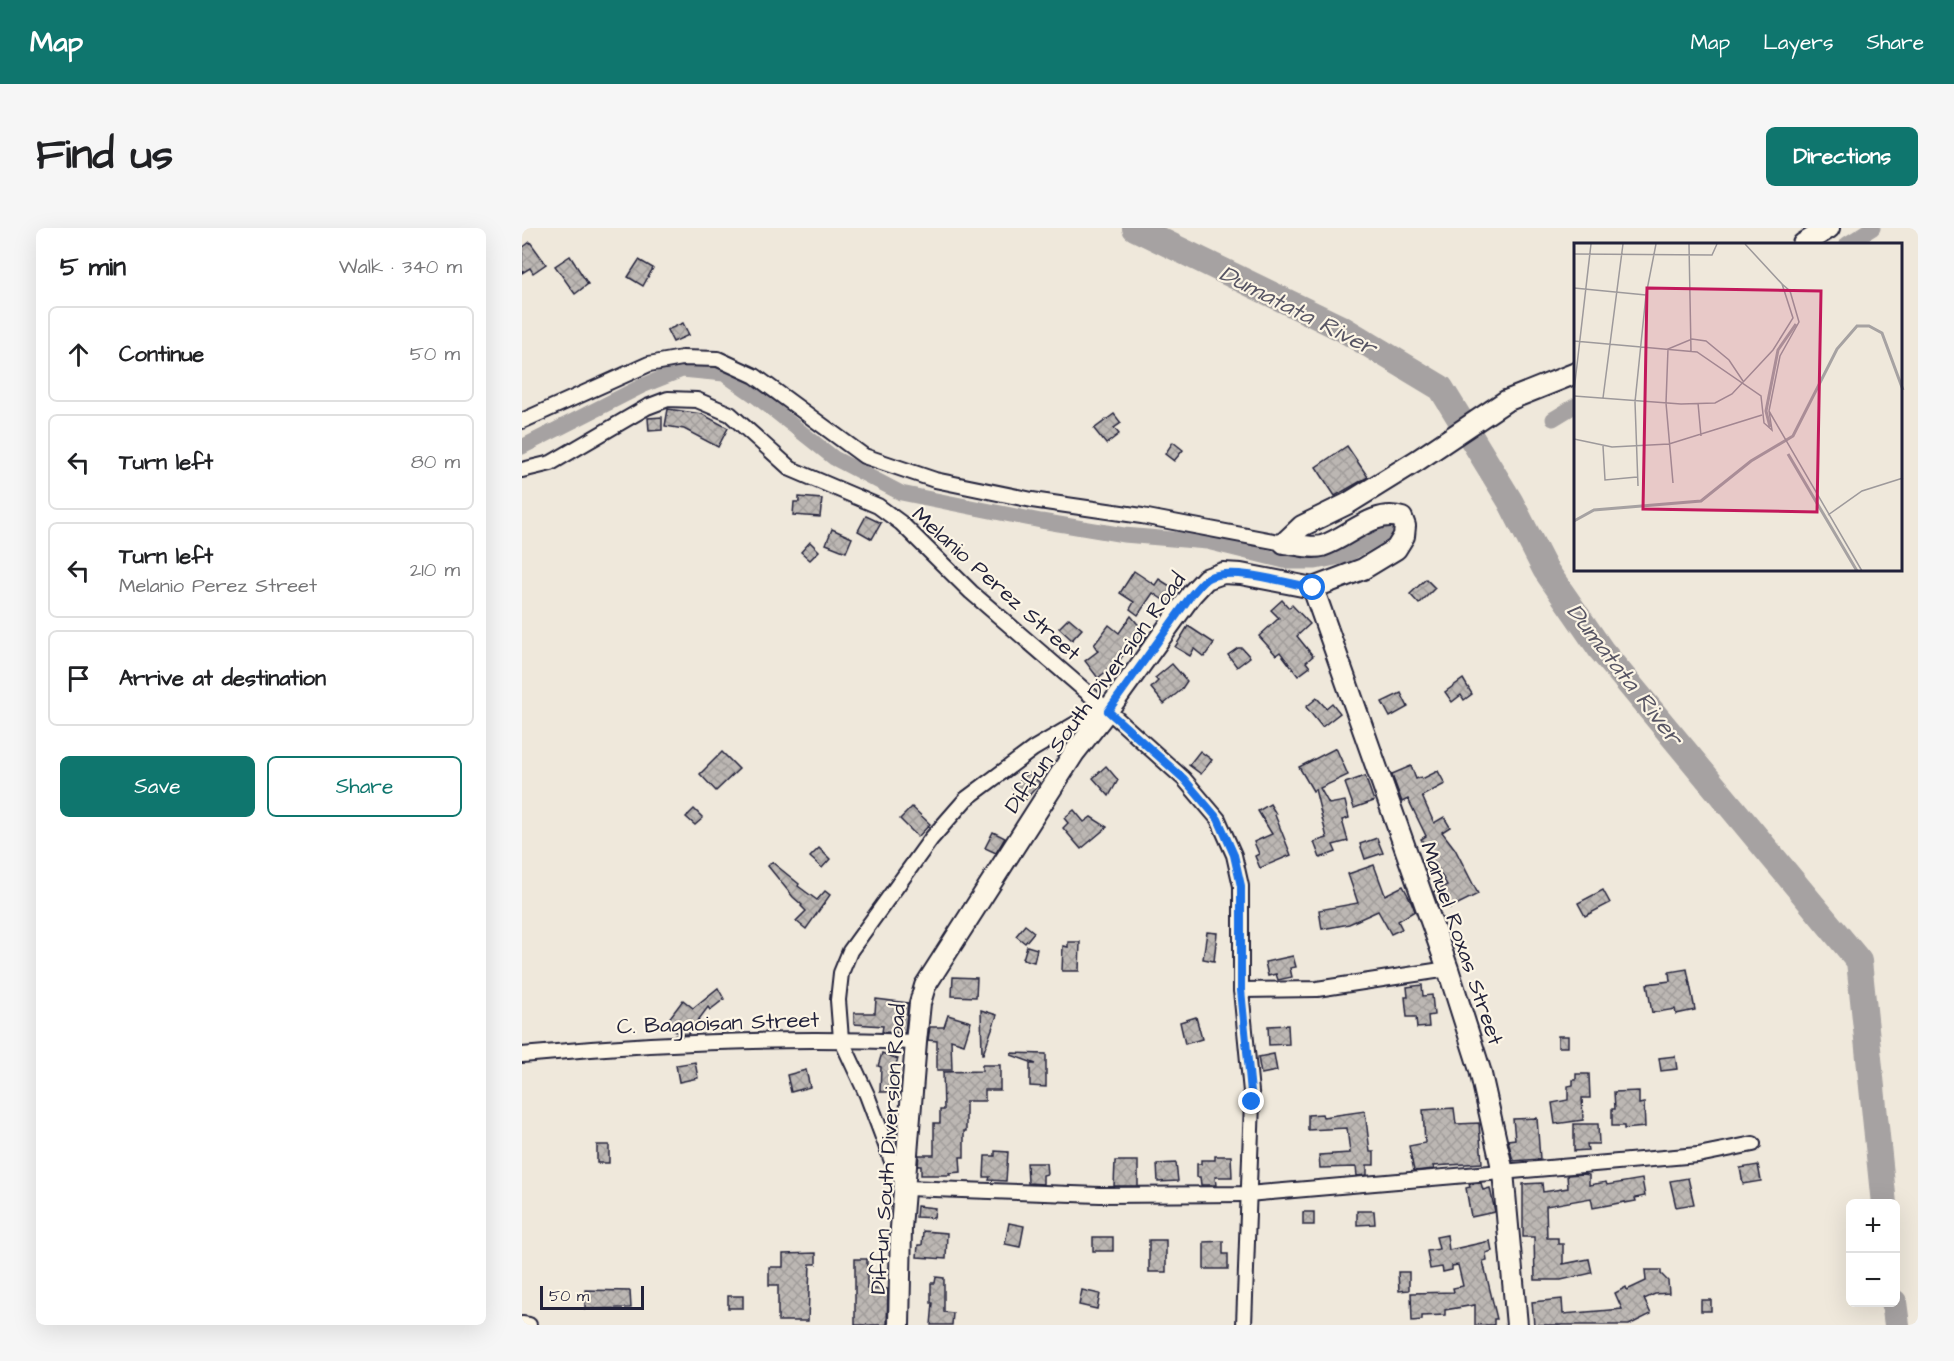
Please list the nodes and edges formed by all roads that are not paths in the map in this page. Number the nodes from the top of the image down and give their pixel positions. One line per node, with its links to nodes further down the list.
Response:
1 (1829, 228): 2 (street)
2 (1805, 243)
3 (1574, 374): 6 (street)
4 (522, 421): 6 (street)
5 (522, 470): 8 (street, Melanio Perez Street)
6 (1284, 543): 7 (street)
7 (1313, 588): 8 (street, Diffun South Diversion Road); 9 (street, Manuel Roxas Street)
8 (1106, 709): 10 (street, Melanio Perez Street); 11 (street); 12 (street, Diffun South Diversion Road)
9 (1448, 969): 10 (street); 15 (street, Manuel Roxas Street)
10 (1241, 990): 17 (street, Melanio Perez Street)
11 (841, 1039): 12 (street, C. Bagaoisan Street); 13 (street, C. Bagaoisan Street); 16 (street)
12 (916, 1042): 16 (street, Diffun South Diversion Road)
13 (522, 1055)
14 (1753, 1144): 15 (street)
15 (1503, 1172): 17 (street); 22 (street, Manuel Roxas Street)
16 (906, 1188): 17 (street); 20 (street, Diffun South Diversion Road)
17 (1248, 1194): 21 (street, Melanio Perez Street)
18 (522, 1323): 19 (street)
19 (529, 1325)
20 (899, 1325)
21 (1244, 1325)
22 (1517, 1325)

